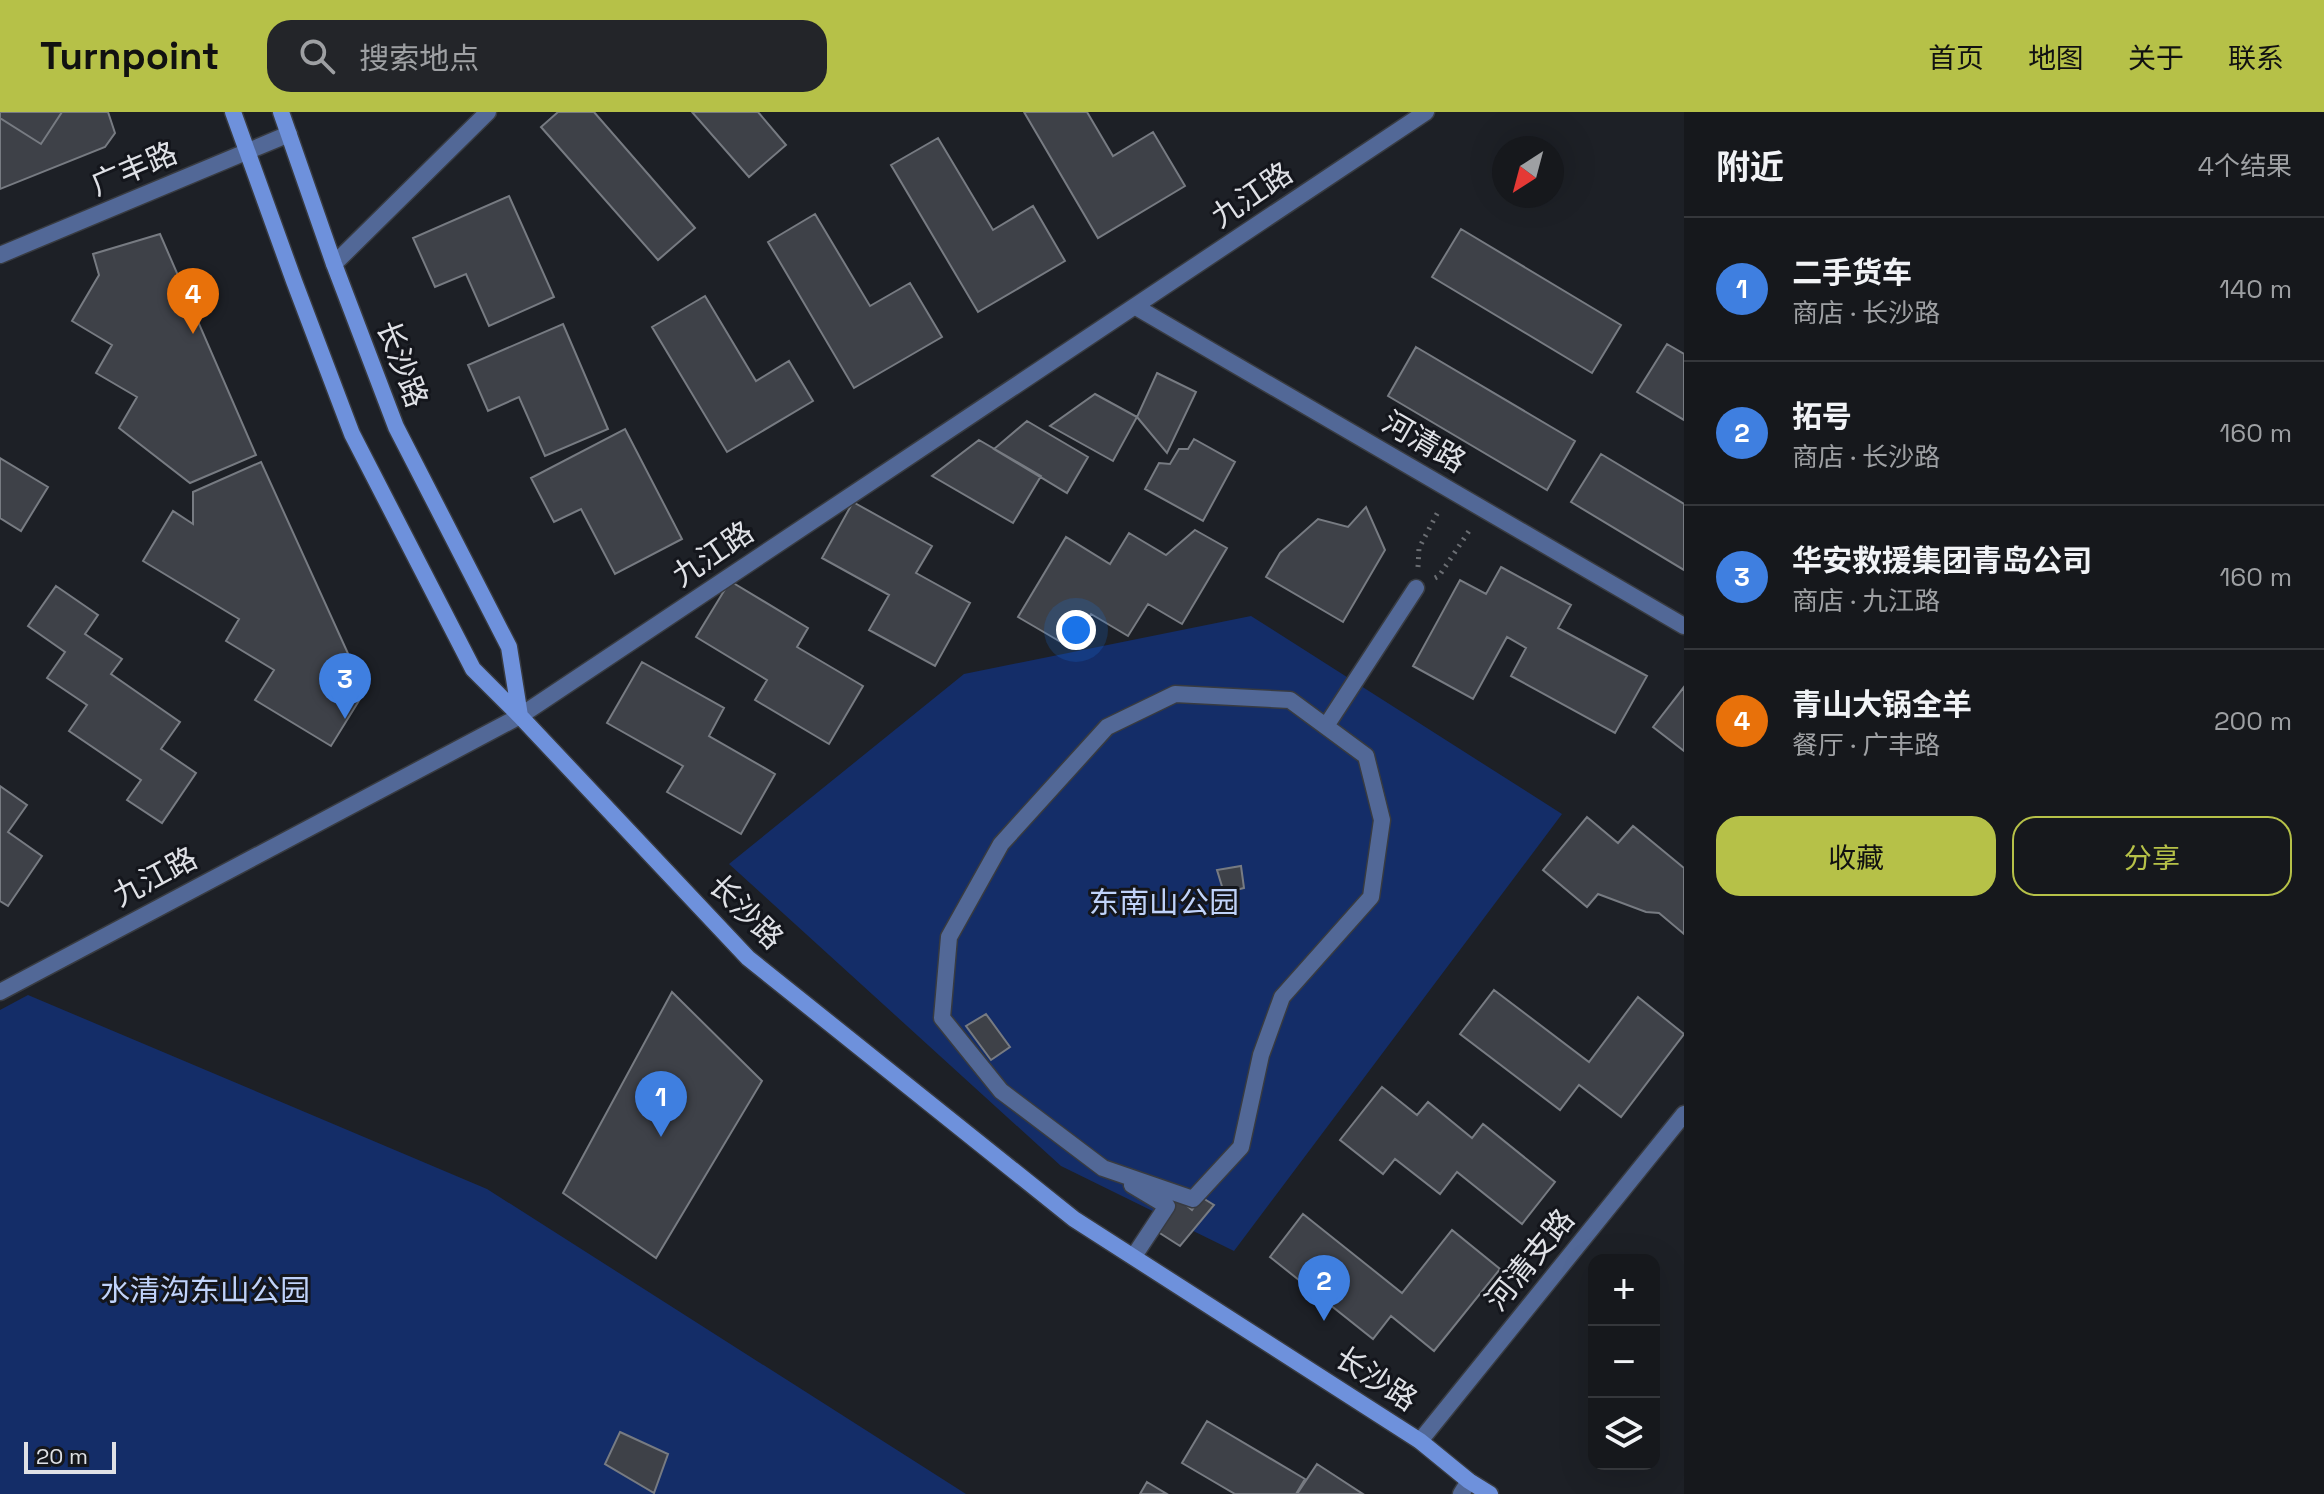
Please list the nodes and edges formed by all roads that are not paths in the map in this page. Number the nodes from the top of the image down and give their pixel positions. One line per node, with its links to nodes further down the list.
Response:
1 (233, 112): 6 (main road)
2 (281, 112): 5 (main road, 长沙路)
3 (488, 112): 8 (street)
4 (1417, 115): 9 (street, 九江路)
5 (289, 134): 6 (street, 广丰路); 8 (main road, 长沙路)
6 (247, 152): 7 (street, 广丰路); 12 (main road)
7 (0, 255)
8 (334, 264): 12 (main road, 长沙路)
9 (1136, 307): 11 (street, 河清路); 12 (street, 九江路)
10 (1416, 588): 13 (street)
11 (1684, 626)
12 (520, 716): 14 (street, 九江路); 17 (main road, 长沙路)
13 (1326, 726): 16 (street); 16 (street)
14 (0, 992)
15 (1684, 1114): 18 (street, 河清支路)
16 (1103, 1168): 17 (street)
17 (1134, 1256): 18 (main road, 长沙路)
18 (1420, 1441): 19 (main road, 长沙路)
19 (1465, 1488): 20 (main road, 长沙路)
20 (1490, 1494)

